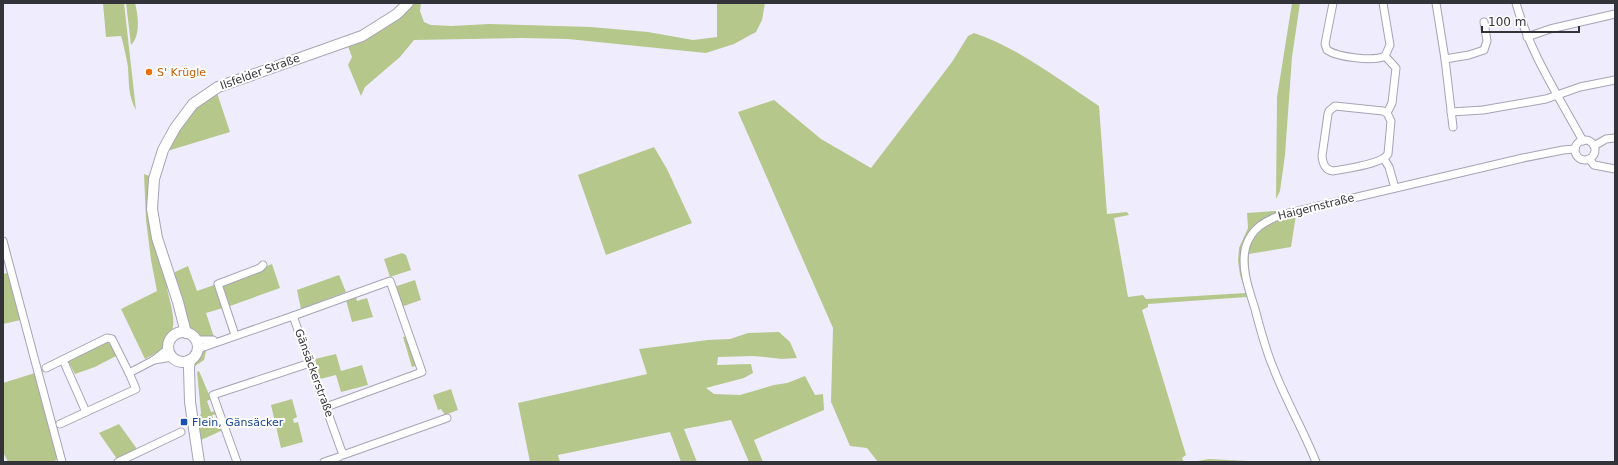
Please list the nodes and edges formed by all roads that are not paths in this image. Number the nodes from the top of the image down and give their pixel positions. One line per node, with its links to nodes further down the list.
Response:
1 (408, 3): 27 (main road, Ilsfelder Straße)
2 (1333, 3): 9 (street)
3 (1383, 3): 9 (street)
4 (1436, 3): 10 (street)
5 (1516, 3): 8 (street)
6 (1615, 14): 8 (street)
7 (1484, 22): 10 (street)
8 (1528, 37): 12 (street)
9 (1385, 56): 14 (street)
10 (1445, 59): 13 (street)
11 (1615, 80): 12 (street)
12 (1556, 95): 13 (street); 17 (street)
13 (1451, 112): 15 (street)
14 (1387, 113): 20 (street); 20 (street)
15 (1453, 127)
16 (1615, 138): 18 (street)
17 (1583, 141): 18 (street); 19 (street)
18 (1594, 146): 21 (street)
19 (1575, 149): 21 (street); 23 (street, Haigernstraße)
20 (1384, 159): 23 (street)
21 (1589, 159): 22 (street)
22 (1615, 169)
23 (1395, 188): 48 (street, Haigernstraße)
24 (3, 241): 43 (street)
25 (263, 265): 28 (street)
26 (293, 316): 28 (street, Gänsäckerstraße); 33 (street, Gänsäckerstraße); 37 (street)
27 (181, 333): 29 (main road); 30 (main road, Ilsfelder Straße)
28 (235, 335): 29 (street, Gänsäckerstraße)
29 (197, 344): 32 (main road)
30 (173, 355): 32 (main road); 35 (street); 36 (main road)
31 (63, 360): 34 (street); 35 (street); 38 (street)
32 (190, 360): 36 (main road)
33 (310, 363): 37 (street, Gänsäckerstraße); 46 (street)
34 (46, 368)
35 (129, 373): 38 (street)
36 (190, 402): 45 (main road)
37 (326, 407): 42 (street, Gänsäckerstraße)
38 (86, 412): 40 (street)
39 (447, 418): 42 (street)
40 (60, 424)
41 (181, 432): 44 (street)
42 (341, 458): 47 (street)
43 (62, 462)
44 (118, 462)
45 (199, 462)
46 (237, 462)
47 (324, 462)
48 (1316, 462)

